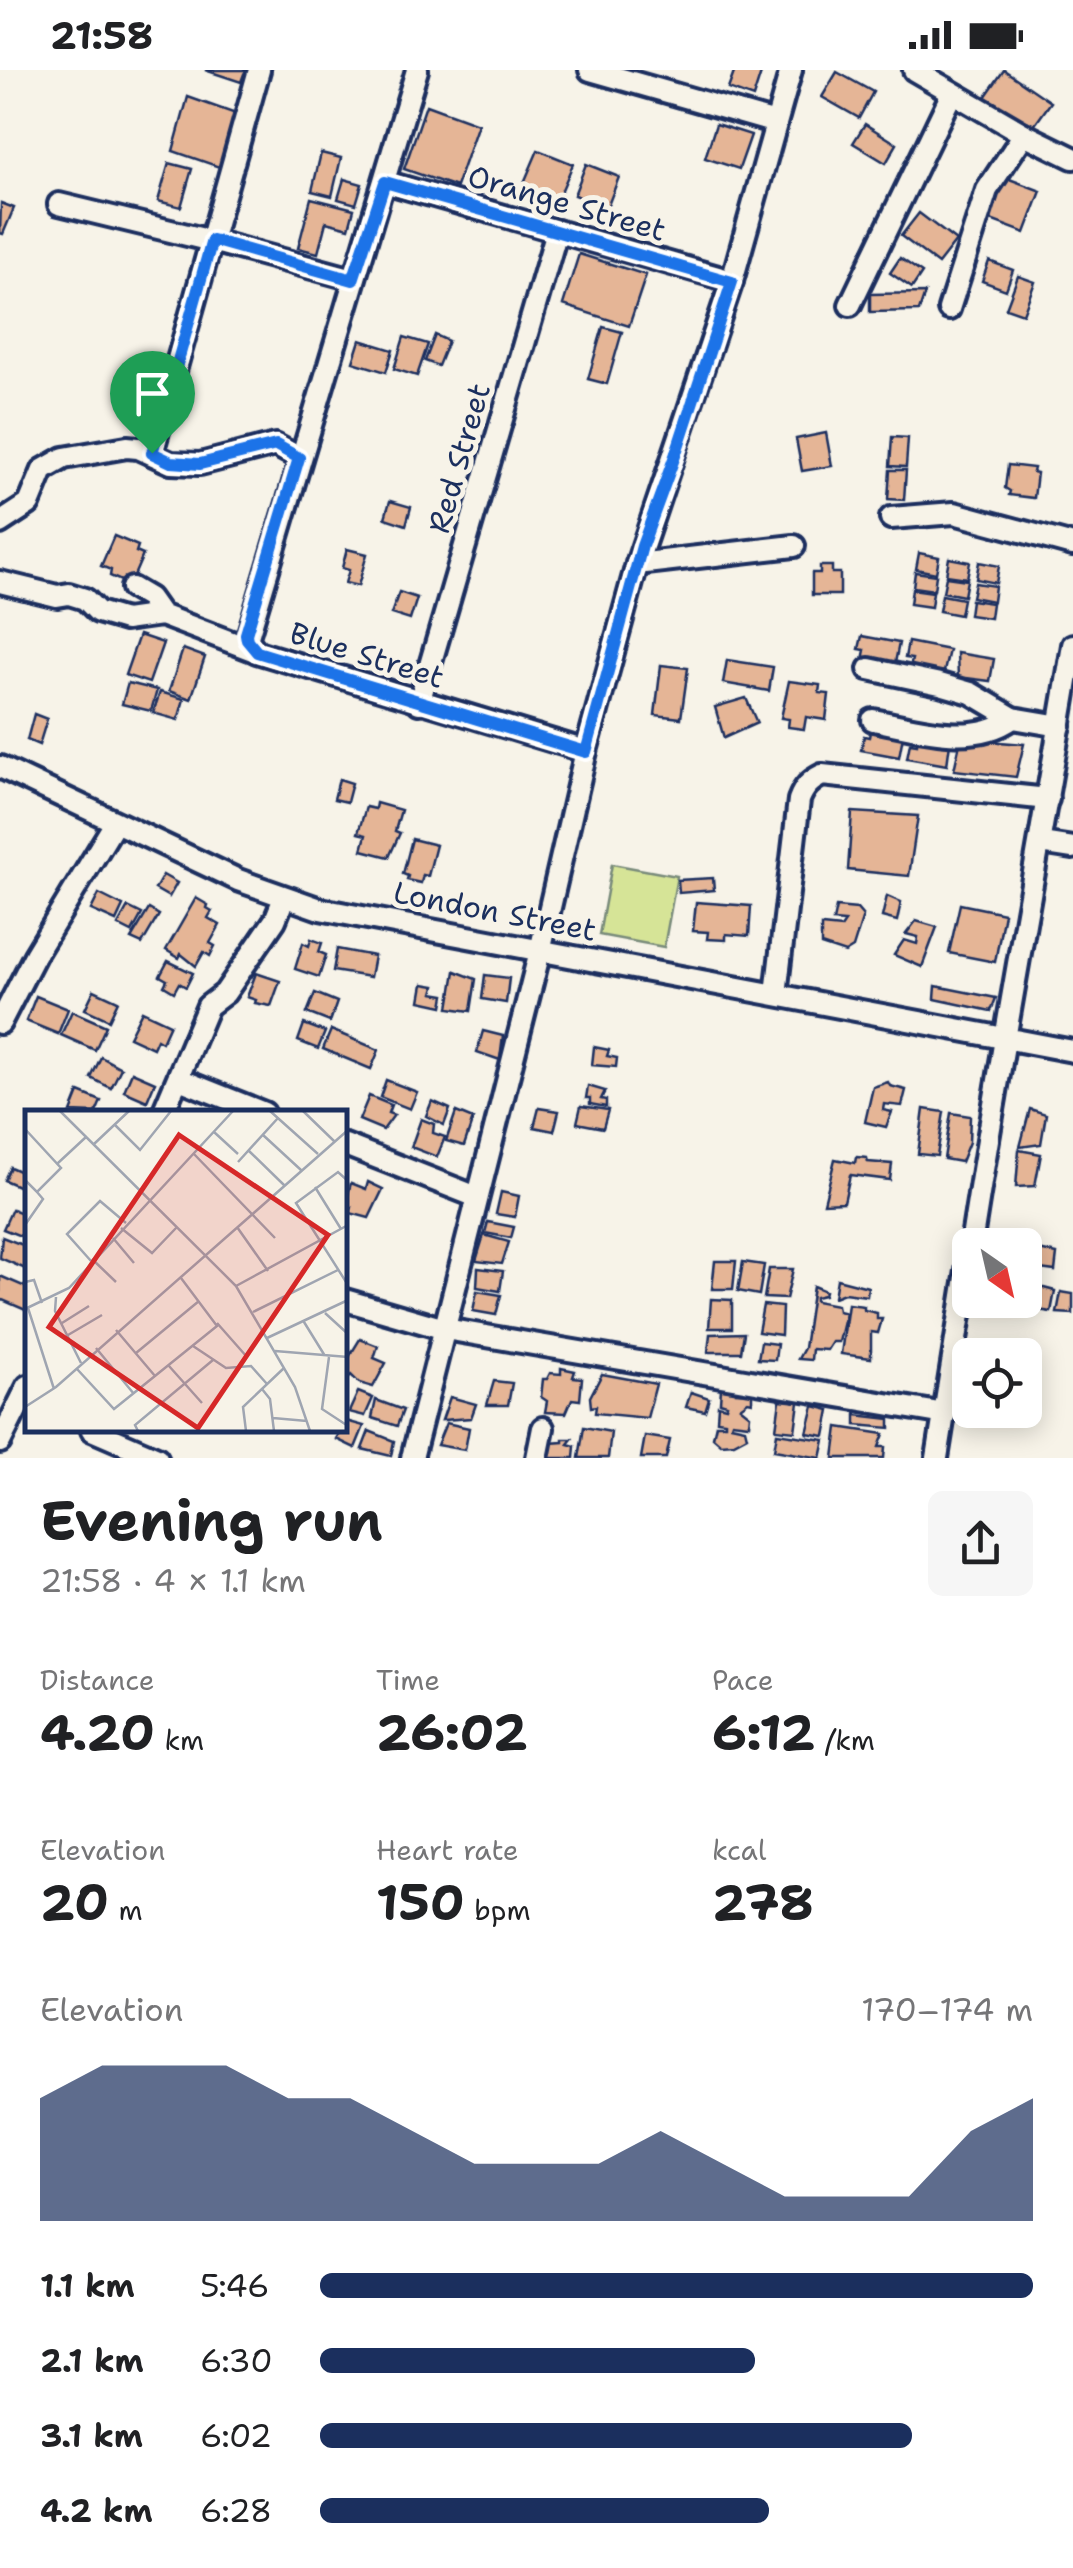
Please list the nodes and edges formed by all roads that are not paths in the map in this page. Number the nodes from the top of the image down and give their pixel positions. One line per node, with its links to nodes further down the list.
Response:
1 (259, 70): 13 (street)
2 (417, 70): 10 (street, Blue Street)
3 (590, 70): 7 (street)
4 (791, 70): 7 (street)
5 (914, 70): 6 (street)
6 (952, 92): 8 (street); 16 (street)
7 (776, 123): 15 (street)
8 (1024, 134): 9 (street); 17 (street)
9 (1073, 158)
10 (385, 182): 12 (street, Orange Street); 14 (street, Blue Street)
11 (60, 204): 13 (street)
12 (557, 230): 15 (street, Orange Street); 31 (street, Red Street)
13 (212, 240): 14 (street); 18 (street)
14 (353, 280): 19 (street, Blue Street)
15 (732, 282): 24 (street)
16 (850, 306)
17 (949, 309)
18 (152, 453): 19 (street); 21 (street)
19 (299, 458): 29 (street, Blue Street)
20 (891, 518): 22 (street)
21 (0, 523)
22 (1073, 545)
23 (794, 546): 24 (street)
24 (636, 564): 35 (street)
25 (0, 582): 27 (street)
26 (132, 588): 27 (street)
27 (161, 615): 29 (street)
28 (1073, 645): 34 (street)
29 (257, 652): 31 (street, Blue Street)
30 (869, 668): 32 (street)
31 (419, 703): 35 (street, Blue Street)
32 (1012, 718): 33 (street); 34 (street)
33 (872, 720)
34 (1060, 726): 37 (street)
35 (586, 752): 42 (street)
36 (0, 768): 38 (street, London Street)
37 (1048, 799): 39 (street); 43 (street)
38 (115, 823): 41 (street, London Street); 44 (street)
39 (1040, 843): 40 (street); 45 (street)
40 (1073, 848)
41 (284, 898): 42 (street, London Street); 47 (street)
42 (540, 951): 43 (street, London Street); 51 (street)
43 (776, 994): 45 (street, London Street)
44 (0, 1023)
45 (1004, 1038): 46 (street, London Street); 52 (street)
46 (1073, 1051)
47 (179, 1079): 48 (street); 49 (street)
48 (164, 1110)
49 (256, 1110)
50 (348, 1146): 51 (street)
51 (477, 1197): 55 (street)
52 (973, 1228)
53 (348, 1301): 55 (street)
54 (959, 1318): 58 (street)
55 (445, 1329): 58 (street); 63 (street)
56 (0, 1392): 57 (street)
57 (25, 1397): 61 (street)
58 (944, 1414): 65 (street)
59 (543, 1428): 64 (street)
60 (99, 1433): 62 (street)
61 (0, 1442)
62 (157, 1458)
63 (412, 1458)
64 (538, 1458)
65 (936, 1458)

